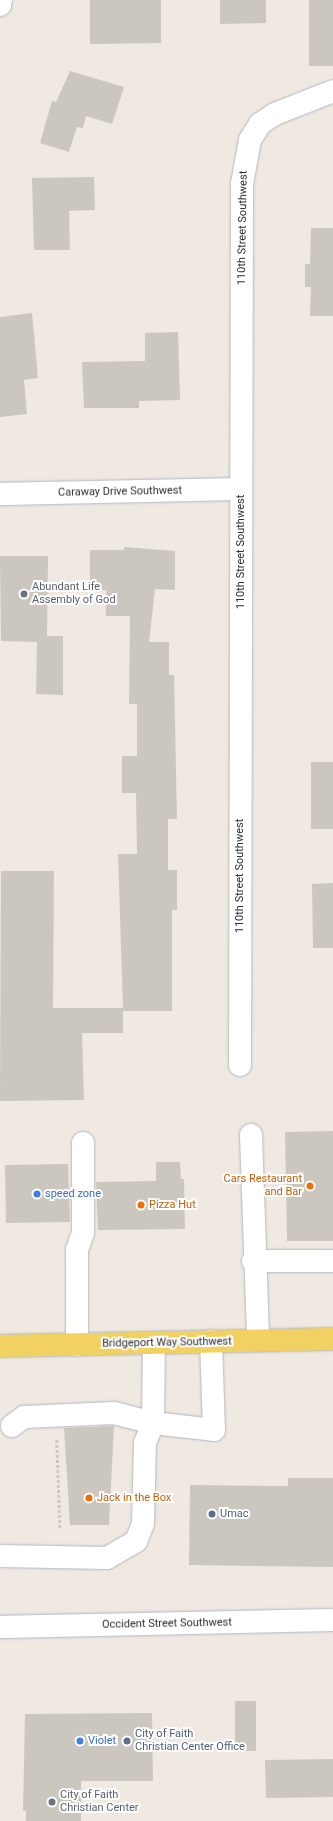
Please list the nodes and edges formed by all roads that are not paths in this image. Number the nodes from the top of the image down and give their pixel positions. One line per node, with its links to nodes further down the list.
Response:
1 (1, 0): 2 (street)
2 (0, 5)
3 (333, 91): 4 (street, 110th Street Southwest)
4 (241, 490): 5 (street, Caraway Drive Southwest); 6 (street, 110th Street Southwest)
5 (0, 494)
6 (240, 1065)
7 (251, 1134): 9 (street)
8 (83, 1143): 15 (street)
9 (253, 1261): 10 (street); 12 (street)
10 (333, 1261)
11 (333, 1339): 12 (main road, Bridgeport Way Southwest)
12 (258, 1340): 13 (main road, Bridgeport Way Southwest)
13 (211, 1341): 14 (main road, Bridgeport Way Southwest); 17 (street)
14 (154, 1342): 15 (main road, Bridgeport Way Southwest); 17 (street)
15 (77, 1345): 16 (main road, Bridgeport Way Southwest)
16 (0, 1346)
17 (153, 1423): 18 (street); 19 (street)
18 (12, 1426)
19 (5, 1556)
20 (333, 1620): 21 (street, Occident Street Southwest)
21 (0, 1627)

